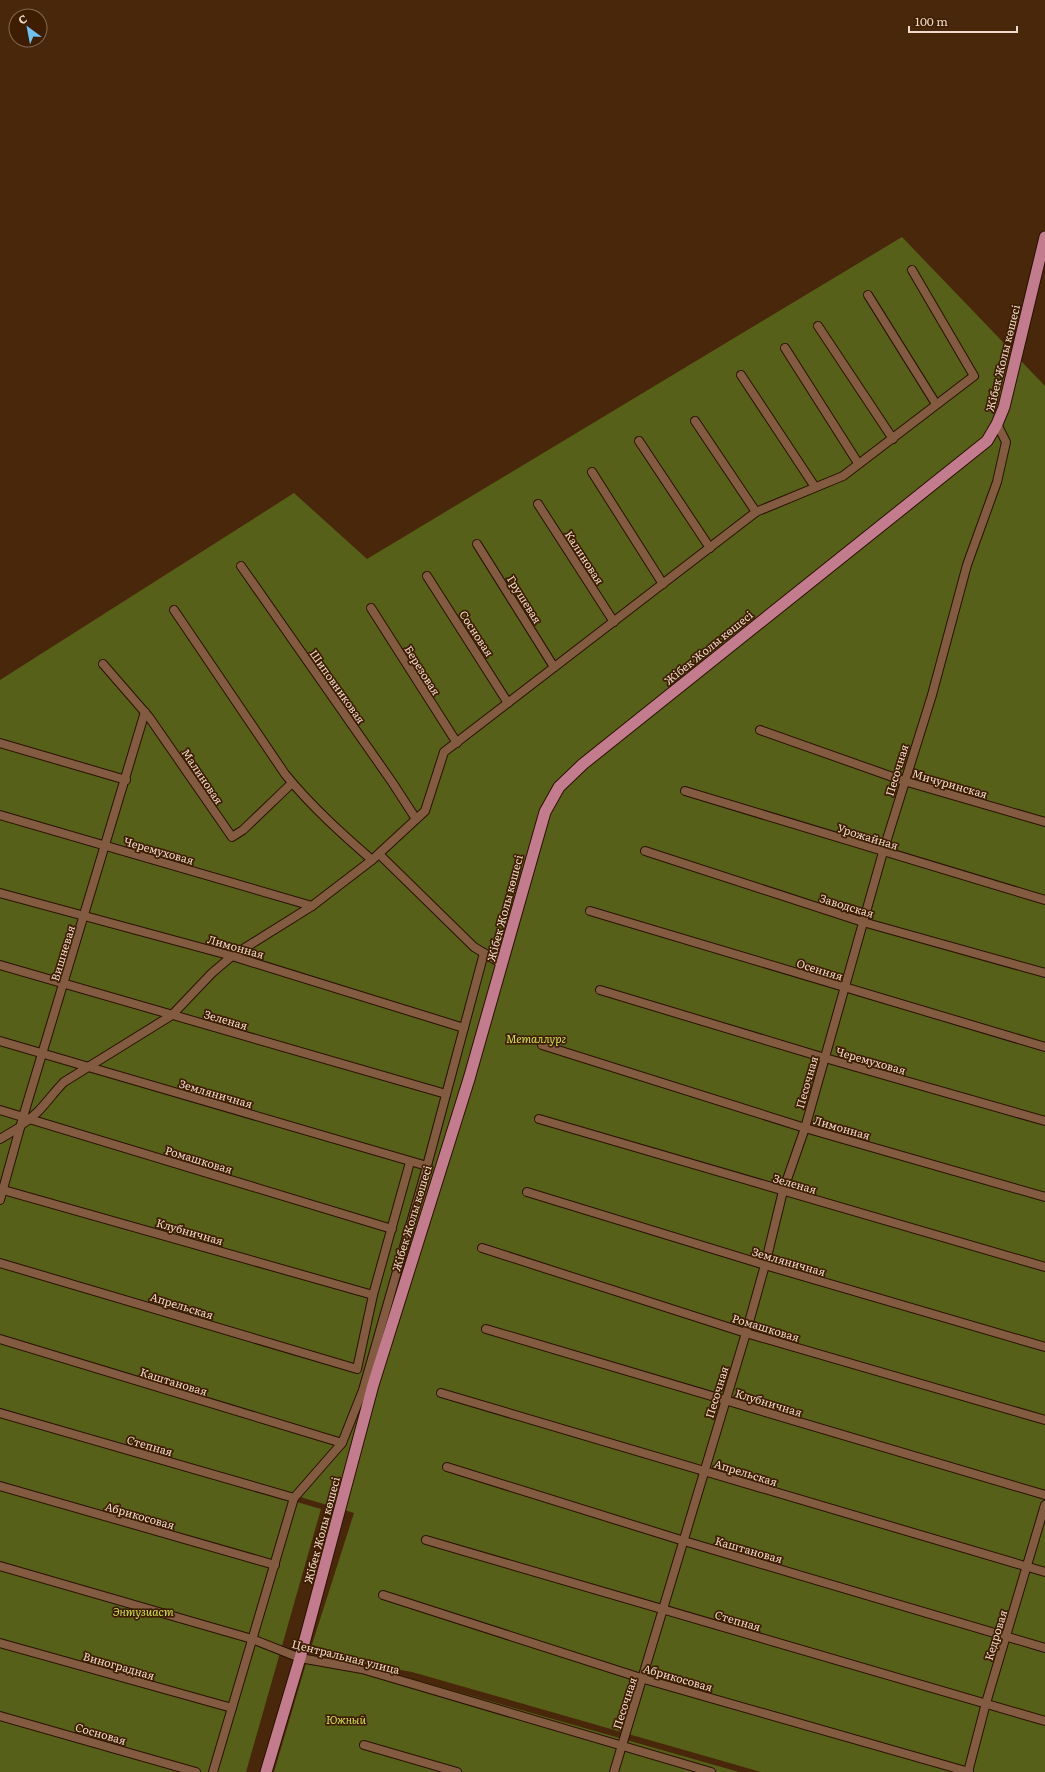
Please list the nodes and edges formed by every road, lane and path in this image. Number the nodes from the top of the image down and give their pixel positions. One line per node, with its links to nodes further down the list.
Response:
1 (1045, 237): 9 (highway, Жібек Жолы көшесі)
2 (912, 270): 7 (street)
3 (868, 295): 7 (street)
4 (818, 326): 10 (street)
5 (785, 348): 12 (street)
6 (741, 375): 14 (street)
7 (936, 404): 10 (street)
8 (695, 421): 16 (street)
9 (997, 424): 33 (street, Песочная); 52 (highway, Жібек Жолы көшесі)
10 (893, 439): 12 (street)
11 (639, 441): 18 (street)
12 (858, 463): 14 (street)
13 (592, 472): 21 (street)
14 (815, 487): 16 (street)
15 (538, 504): 24 (street, Калиновая)
16 (756, 512): 18 (street)
17 (477, 544): 26 (street, Грушевая)
18 (710, 548): 21 (street)
19 (241, 566): 37 (street, Шиповниковая)
20 (427, 576): 27 (street, Сосновая)
21 (663, 584): 24 (street)
22 (371, 608): 31 (street, Березовая)
23 (174, 610): 34 (street)
24 (614, 622): 26 (street)
25 (103, 664): 28 (street, Малиновая)
26 (554, 667): 27 (street)
27 (508, 703): 31 (street)
28 (145, 712): 32 (street, Вишневая); 34 (street, Малиновая)
29 (760, 730): 33 (street, Мичуринская)
30 (0, 743): 32 (street)
31 (457, 743): 37 (street)
32 (126, 780): 39 (street, Вишневая)
33 (904, 781): 38 (street, Мичуринская); 41 (street, Песочная)
34 (292, 783): 43 (street)
35 (685, 791): 41 (street, Урожайная)
36 (0, 815): 39 (street, Черемуховая)
37 (416, 819): 42 (street)
38 (1045, 822)
39 (105, 845): 46 (street, Черемуховая); 48 (street, Вишневая)
40 (645, 851): 49 (street, Заводская)
41 (883, 852): 45 (street, Урожайная); 49 (street, Песочная)
42 (379, 854): 43 (street); 50 (street)
43 (372, 860): 46 (street)
44 (0, 893): 48 (street, Лимонная)
45 (1045, 900)
46 (312, 906): 51 (street)
47 (590, 911): 56 (street, Осенняя)
48 (85, 916): 51 (street, Лимонная); 55 (street, Вишневая)
49 (863, 922): 54 (street, Заводская); 56 (street, Песочная)
50 (484, 954): 52 (street); 59 (street)
51 (232, 956): 58 (street); 59 (street, Лимонная)
52 (502, 964): 113 (highway, Жібек Жолы көшесі)
53 (0, 965): 55 (street, Зеленая)
54 (1045, 973)
55 (64, 983): 58 (street, Зеленая); 63 (street, Вишневая)
56 (845, 988): 62 (street, Осенняя); 64 (street, Песочная)
57 (600, 990): 64 (street, Черемуховая)
58 (172, 1015): 65 (street); 66 (street, Зеленая)
59 (464, 1028): 66 (street)
60 (0, 1042): 63 (street, Земляничная)
61 (542, 1045): 71 (street, Лимонная)
62 (1045, 1047)
63 (43, 1054): 65 (street, Земляничная); 70 (street, Вишневая)
64 (824, 1058): 69 (street, Черемуховая); 71 (street, Песочная)
65 (88, 1067): 70 (street); 73 (street, Земляничная)
66 (446, 1094): 74 (street)
67 (0, 1110): 70 (street, Ромашковая)
68 (539, 1119): 76 (street, Зеленая)
69 (1045, 1121)
70 (24, 1122): 72 (street); 75 (street, Вишневая); 80 (street, Ромашковая)
71 (805, 1128): 76 (street, Песочная); 78 (street, Лимонная)
72 (0, 1139)
73 (410, 1162): 74 (street, Земляничная); 80 (street)
74 (426, 1166): 94 (street)
75 (1, 1189): 79 (street, Вишневая); 85 (street, Клубничная)
76 (783, 1191): 83 (street, Песочная); 84 (street, Зеленая)
77 (527, 1192): 83 (street, Земляничная)
78 (1045, 1197)
79 (0, 1200)
80 (392, 1229): 85 (street)
81 (482, 1248): 87 (street, Ромашковая)
82 (0, 1263): 85 (street, Апрельская)
83 (765, 1265): 87 (street, Песочная); 89 (street, Земляничная)
84 (1045, 1267)
85 (373, 1295)
86 (486, 1329): 91 (street, Клубничная)
87 (746, 1333): 91 (street, Песочная); 93 (street, Ромашковая)
88 (0, 1339): 94 (street, Каштановая)
89 (1045, 1347)
90 (441, 1393): 96 (street, Апрельская)
91 (725, 1400): 96 (street, Песочная); 98 (street, Клубничная)
92 (0, 1412): 99 (street, Степная)
93 (1045, 1420)
94 (342, 1443): 99 (street)
95 (447, 1467): 102 (street, Каштановая)
96 (705, 1471): 102 (street, Песочная); 105 (street, Апрельская)
97 (0, 1486): 103 (street, Абрикосовая)
98 (1045, 1495)
99 (294, 1498): 103 (street)
100 (1045, 1505): 105 (street, Кедровая)
101 (426, 1540): 108 (street, Степная)
102 (684, 1541): 108 (street, Песочная); 109 (street, Каштановая)
103 (275, 1565): 110 (street)
104 (0, 1566): 110 (street, Центральная улица)
105 (1027, 1567): 106 (street, Апрельская); 109 (street, Кедровая)
106 (1045, 1572)
107 (383, 1595): 114 (street, Абрикосовая)
108 (663, 1610): 114 (street, Песочная); 115 (street, Степная)
109 (1006, 1636): 112 (street, Каштановая); 115 (street, Кедровая)
110 (252, 1639): 113 (street, Центральная улица); 116 (street)
111 (0, 1643): 116 (street, Виноградная)
112 (1045, 1648)
113 (300, 1658): 120 (street, Центральная улица); 123 (highway, Жібек Жолы көшесі)
114 (644, 1679): 120 (street, Песочная); 127 (street, Абрикосовая)
115 (986, 1703): 118 (street, Степная); 127 (street, Кедровая)
116 (232, 1708): 122 (street)
117 (0, 1716): 121 (street, Сосновая)
118 (1045, 1721)
119 (364, 1744): 124 (street)
120 (622, 1746): 125 (street, Песочная); 126 (street, Центральная улица)
121 (196, 1772)
122 (213, 1772)
123 (266, 1772)
124 (457, 1772)
125 (614, 1772)
126 (711, 1772)
127 (968, 1772)

